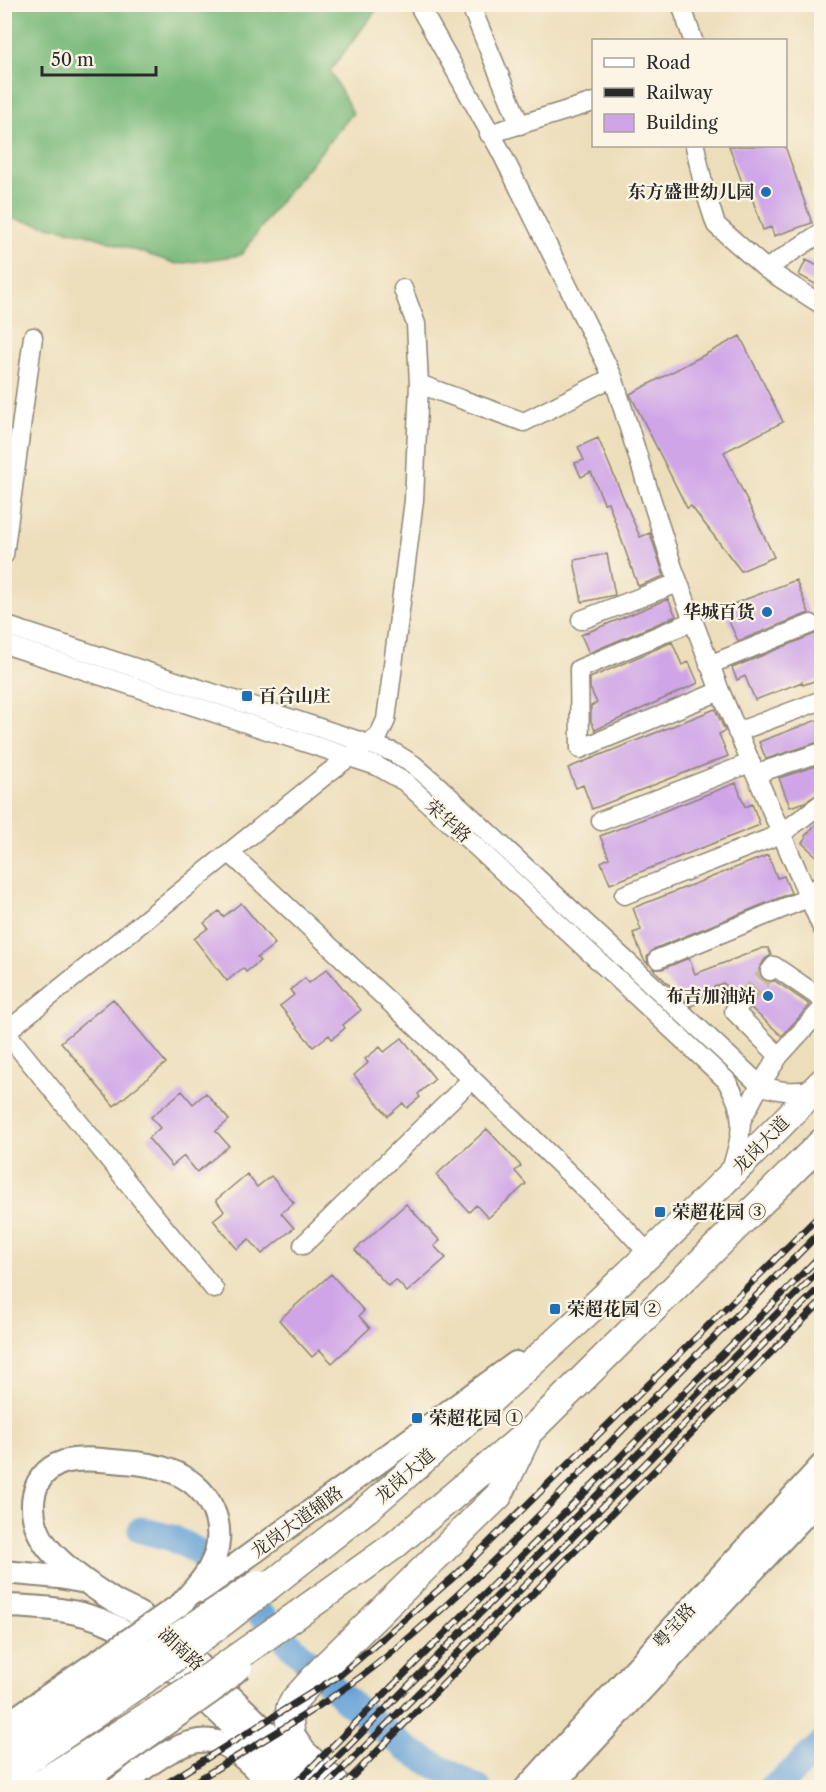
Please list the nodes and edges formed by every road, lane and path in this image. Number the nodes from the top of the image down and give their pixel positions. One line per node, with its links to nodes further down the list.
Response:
1 (418, 4): 7 (street)
2 (470, 4): 6 (street)
3 (681, 4): 4 (street)
4 (693, 39)
5 (592, 103): 6 (street)
6 (520, 125): 7 (street)
7 (489, 134): 14 (street)
8 (694, 147): 10 (street)
9 (822, 231): 10 (street)
10 (766, 269): 12 (street)
11 (402, 289): 15 (street)
12 (822, 305)
13 (33, 337): 16 (street)
14 (614, 377): 15 (street); 17 (street)
15 (419, 384): 27 (street)
16 (4, 555)
17 (678, 583): 18 (street); 19 (street)
18 (581, 620)
19 (693, 621): 23 (street); 24 (street)
20 (811, 624): 23 (street)
21 (4, 625): 27 (street, 荣华路)
22 (4, 644): 29 (street, 荣华路)
23 (709, 665): 24 (street)
24 (720, 691): 26 (street)
25 (822, 700): 26 (street)
26 (737, 732): 30 (street)
27 (368, 743): 29 (street); 47 (street, 荣华路)
28 (822, 752): 30 (street)
29 (349, 756): 34 (street); 49 (street, 荣华路)
30 (753, 769): 32 (street); 33 (street)
31 (822, 804): 33 (street)
32 (602, 821)
33 (781, 834): 36 (street); 37 (street)
34 (230, 853): 44 (street); 46 (street)
35 (822, 883): 37 (street)
36 (624, 895)
37 (808, 898): 38 (street); 39 (street)
38 (822, 928)
39 (658, 959)
40 (770, 971): 41 (street)
41 (822, 999)
42 (743, 1001): 45 (street)
43 (822, 1009): 45 (street)
44 (5, 1031): 54 (street)
45 (779, 1056): 47 (street)
46 (472, 1079): 52 (street); 53 (street)
47 (760, 1085): 48 (street, 荣华路); 49 (street)
48 (818, 1086): 51 (highway, 龙岗大道)
49 (742, 1119): 51 (street, 荣华路)
50 (822, 1142): 56 (highway)
51 (729, 1178): 53 (highway, 龙岗大道)
52 (303, 1245)
53 (648, 1253): 55 (highway, 龙岗大道)
54 (214, 1289)
55 (585, 1313): 59 (highway, 龙岗大道); 62 (main road, 龙岗大道辅路)
56 (531, 1430): 64 (highway); 75 (highway)
57 (822, 1465): 68 (main road, 粤宝路)
58 (822, 1497): 68 (main road, 粤宝路)
59 (367, 1509): 66 (main road, 龙岗大道辅路, bridge); 67 (highway, 龙岗大道, bridge)
60 (4, 1572): 61 (main road, 湖南路)
61 (88, 1582): 62 (main road); 74 (main road, 湖南路)
62 (181, 1604): 65 (main road, 龙岗大道辅路, bridge)
63 (4, 1606): 73 (main road, 湖南路)
64 (301, 1612): 69 (highway, bridge); 70 (main road, bridge)
65 (4, 1724)
66 (4, 1748)
67 (4, 1776)
68 (542, 1784)
69 (34, 1788)
70 (75, 1788)
71 (118, 1788): 72 (main road)
72 (274, 1788)
73 (297, 1788)
74 (325, 1788)
75 (340, 1788)

